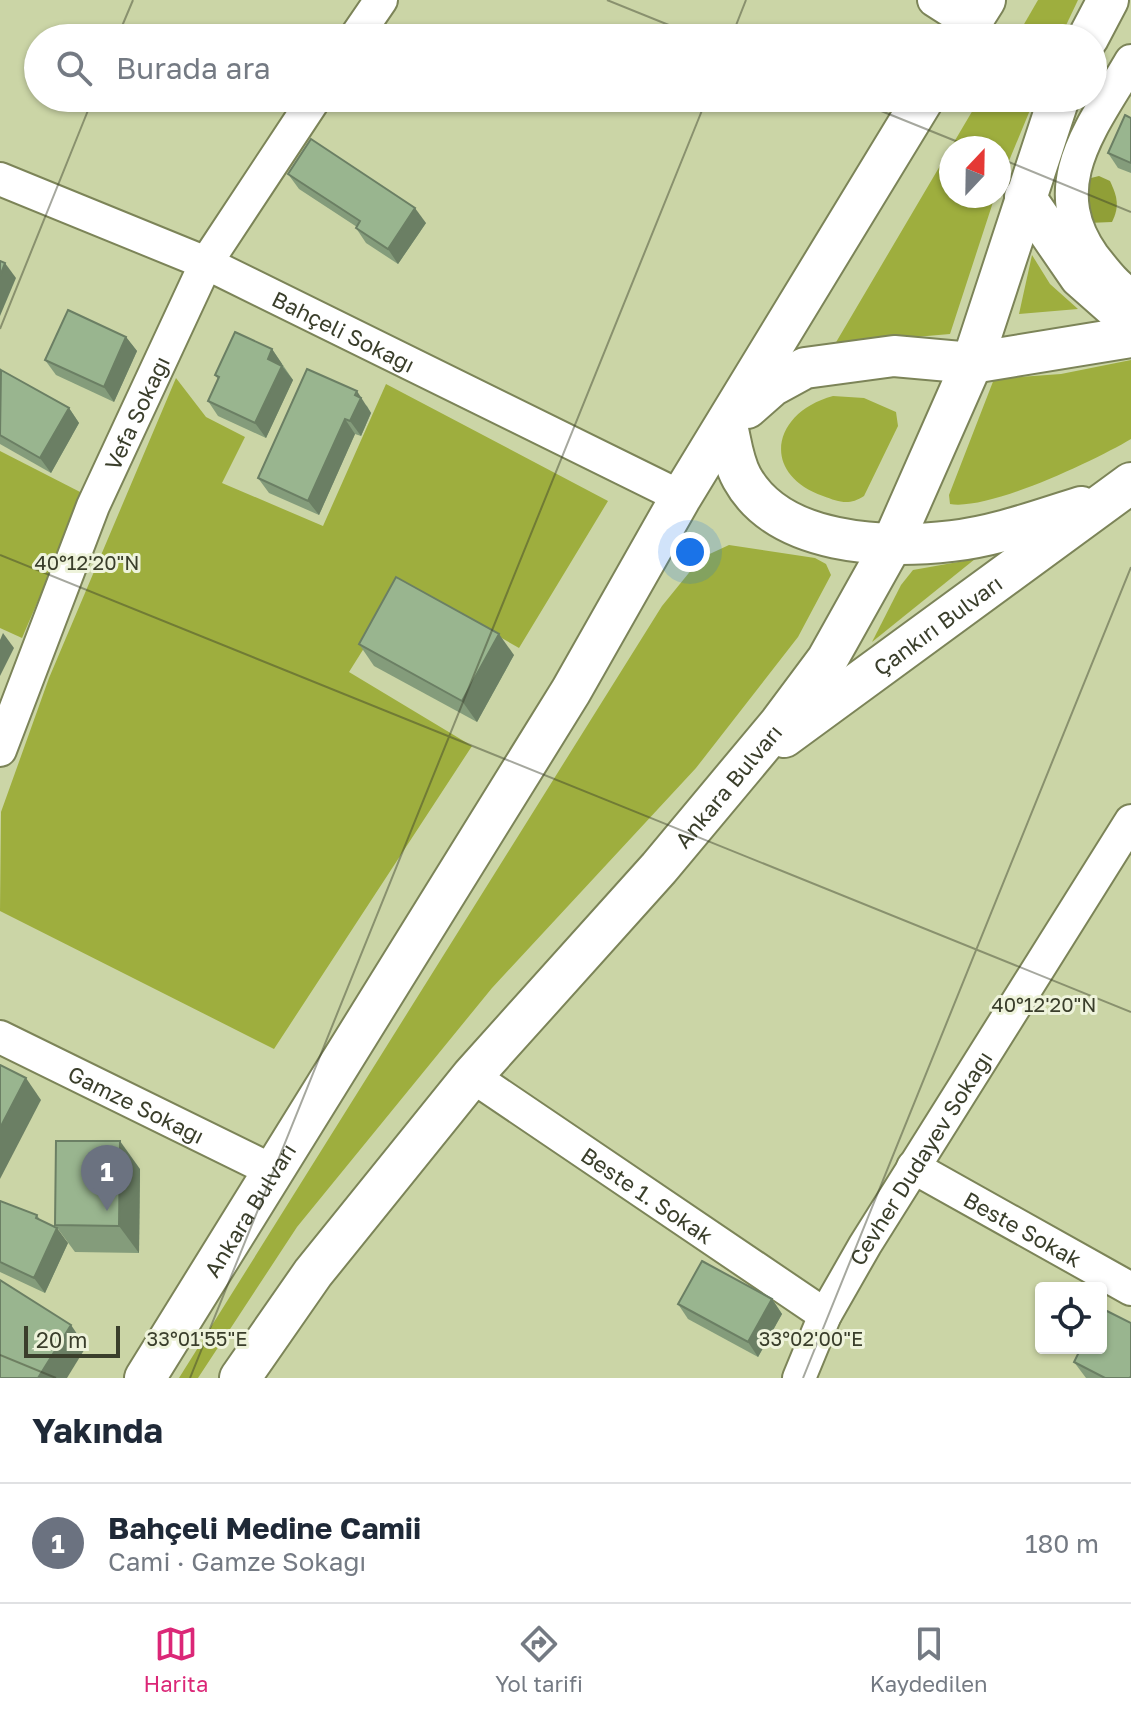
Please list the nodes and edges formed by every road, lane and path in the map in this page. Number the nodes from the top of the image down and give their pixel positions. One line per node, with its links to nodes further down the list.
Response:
1 (934, 0): 3 (street)
2 (1108, 0): 4 (main road)
3 (972, 20)
4 (1095, 24)
5 (1131, 61): 6 (street)
6 (1107, 105)
7 (306, 112): 13 (street, Vefa Sokağı)
8 (916, 112): 18 (main road, Ankara Bulvarı)
9 (1054, 112): 12 (main road, Ankara Bulvarı)
10 (1103, 112): 14 (street)
11 (0, 179): 13 (street, Bahçeli Sokağı)
12 (1025, 197): 15 (main road); 17 (main road, Ankara Bulvarı)
13 (206, 263): 20 (street, Bahçeli Sokağı); 22 (street, Vefa Sokağı)
14 (1131, 295)
15 (1131, 322)
16 (1131, 337): 17 (main road)
17 (972, 363): 18 (main road); 21 (main road, Ankara Bulvarı)
18 (727, 425): 20 (main road, Ankara Bulvarı); 21 (main road)
19 (1121, 490): 21 (main road); 23 (main road, Çankırı Bulvarı)
20 (681, 497): 28 (main road, Ankara Bulvarı)
21 (893, 542): 23 (main road, Ankara Bulvarı)
22 (0, 750)
23 (742, 767): 26 (main road, Ankara Bulvarı)
24 (1131, 821): 27 (street, Cevher Dudayev Sokağı)
25 (0, 1037): 28 (street, Gamze Sokağı)
26 (472, 1076): 30 (street, Beste 1. Sokak); 32 (main road, Ankara Bulvarı)
27 (913, 1167): 29 (street, Beste Sokak); 30 (street, Cevher Dudayev Sokağı)
28 (273, 1171): 31 (main road, Ankara Bulvarı)
29 (1131, 1289)
30 (825, 1315): 33 (street, Cevher Dudayev Sokağı)
31 (145, 1378)
32 (240, 1378)
33 (799, 1378)

